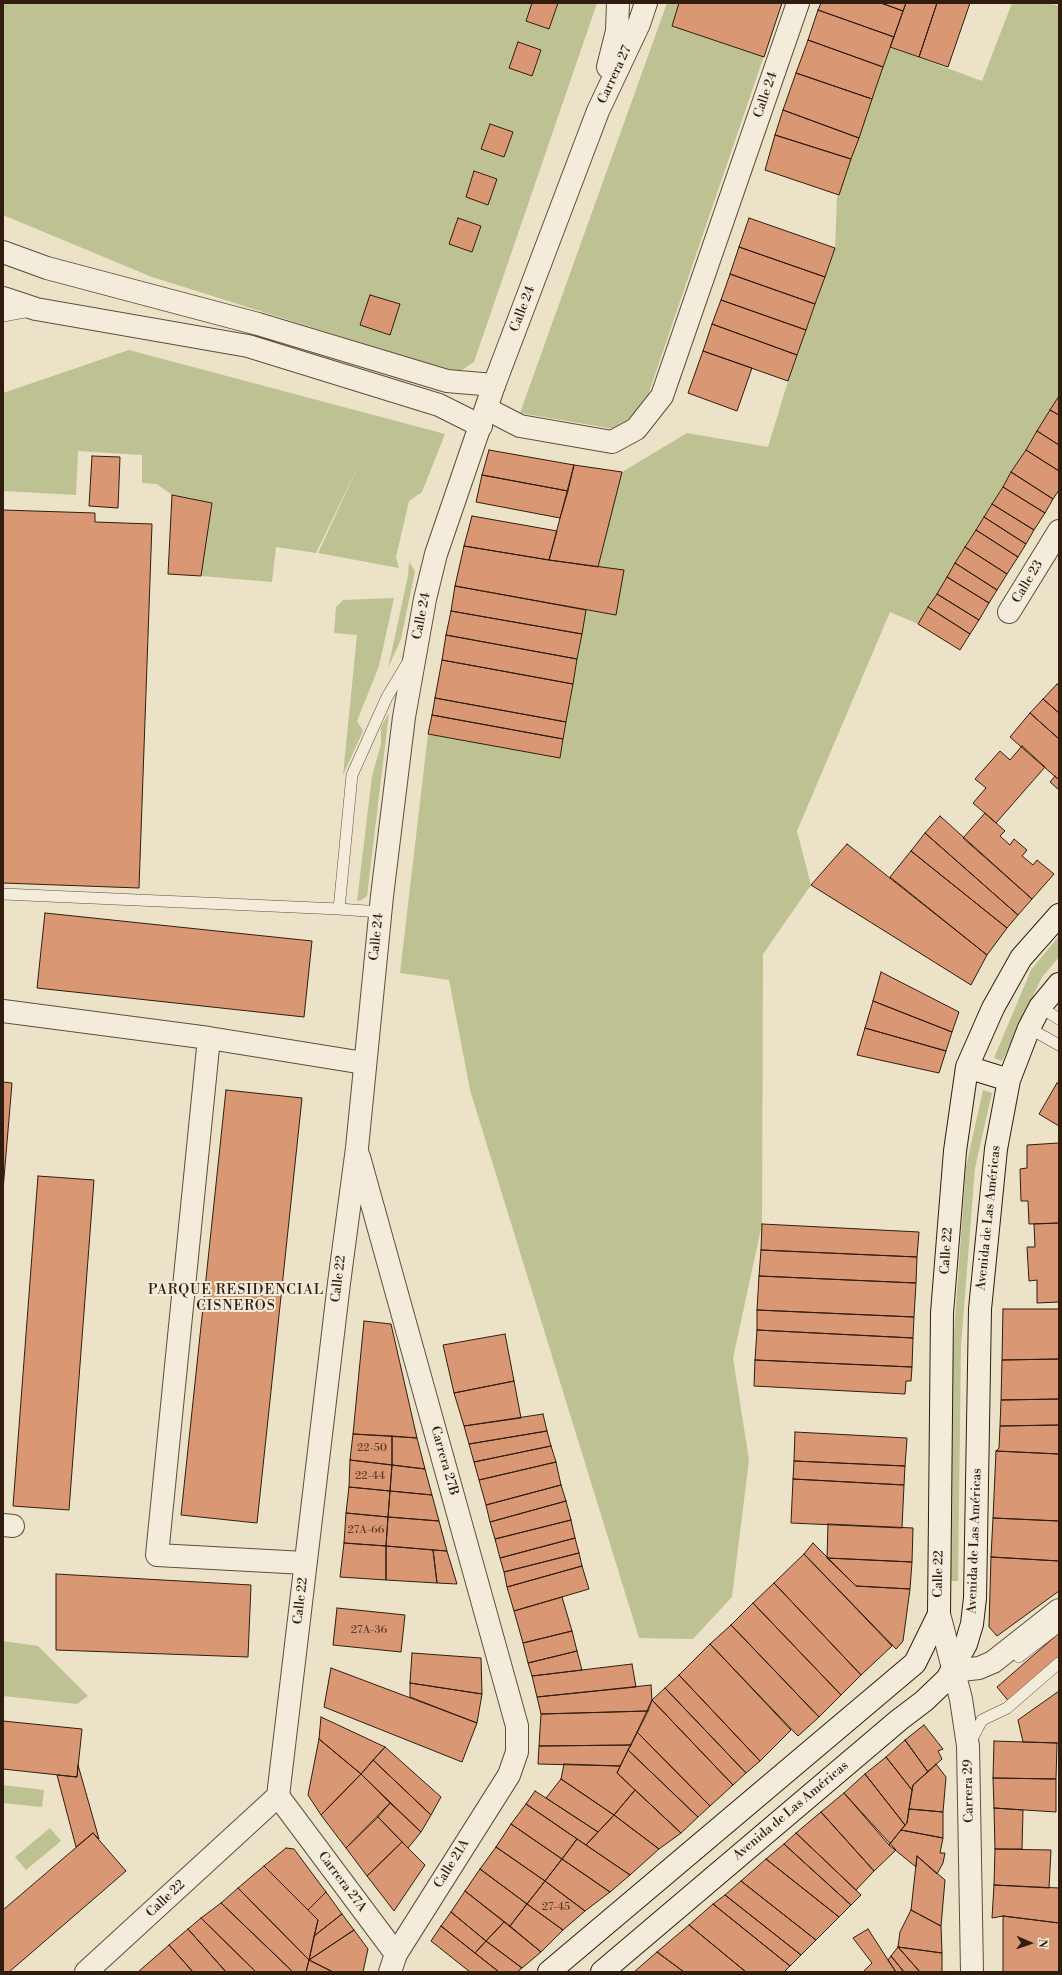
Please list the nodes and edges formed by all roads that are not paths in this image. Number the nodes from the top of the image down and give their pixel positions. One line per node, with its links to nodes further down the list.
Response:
1 (618, 3): 4 (street, Carrera 27)
2 (646, 3): 4 (street, Carrera 27)
3 (798, 3): 10 (street, Calle 24)
4 (598, 111): 9 (street, Calle 24)
5 (3, 252): 9 (street)
6 (3, 298): 7 (street)
7 (36, 309): 8 (lane); 10 (street)
8 (3, 316)
9 (494, 385): 10 (street, Calle 24)
10 (484, 417): 13 (street, Calle 24)
11 (1059, 531): 12 (street, Calle 23)
12 (1009, 612)
13 (416, 650): 15 (lane); 16 (street, Calle 24)
14 (3, 894): 15 (lane)
15 (339, 909): 16 (lane)
16 (380, 912): 25 (street, Calle 24)
17 (1059, 915): 26 (street, Calle 22)
18 (1059, 984): 19 (street, Avenida de Las Américas)
19 (1040, 1007): 21 (lane); 22 (street, Avenida de Las Américas)
20 (3, 1010): 23 (street)
21 (1059, 1019)
22 (1029, 1028): 24 (lane); 27 (street, Avenida de Las Américas)
23 (209, 1038): 25 (street); 29 (street)
24 (1059, 1044)
25 (364, 1064): 28 (street, Calle 24)
26 (967, 1067): 27 (street); 31 (street, Calle 22)
27 (1009, 1080): 35 (street, Avenida de Las Américas)
28 (357, 1148): 29 (street, Calle 22); 37 (street, Carrera 27B)
29 (305, 1563): 38 (street, Calle 22)
30 (1059, 1610): 33 (street)
31 (939, 1614): 35 (street, Carrera 29); 41 (street)
32 (1059, 1626): 33 (lane)
33 (1012, 1646): 35 (street)
34 (1059, 1663): 36 (lane)
35 (952, 1671): 36 (street, Carrera 29); 42 (street, Avenida de Las Américas)
36 (968, 1746): 43 (street, Carrera 29)
37 (509, 1775): 39 (street, Calle 21A)
38 (278, 1796): 39 (street, Carrera 27A); 40 (street, Calle 22)
39 (393, 1963)
40 (86, 1972)
41 (549, 1972)
42 (602, 1972)
43 (972, 1972)

